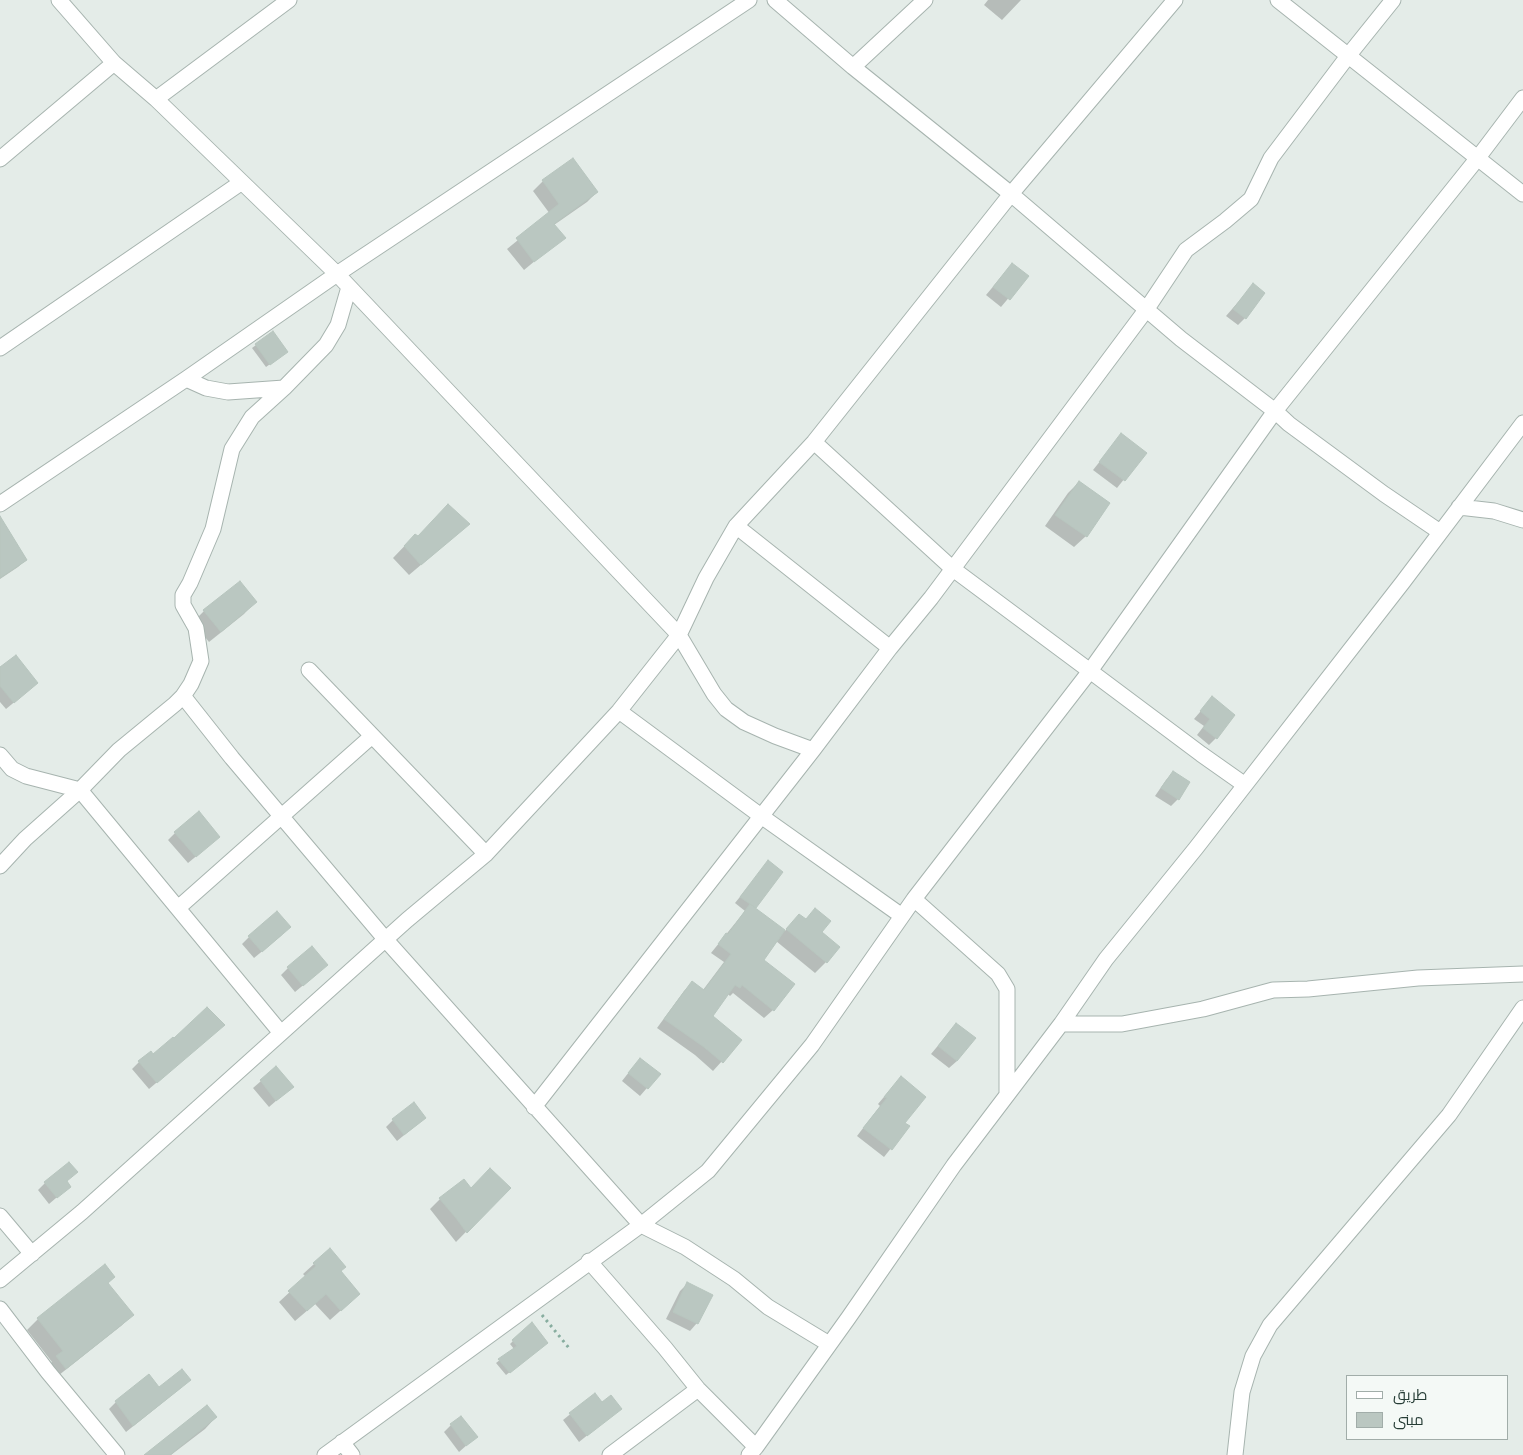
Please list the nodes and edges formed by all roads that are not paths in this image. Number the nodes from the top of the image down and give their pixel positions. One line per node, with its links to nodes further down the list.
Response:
1 (59, 0): 10 (street)
2 (288, 0): 13 (street)
3 (749, 0): 19 (street)
4 (775, 0): 11 (street)
5 (925, 0): 11 (street)
6 (1175, 0): 17 (street)
7 (1278, 0): 9 (street)
8 (1394, 0): 9 (street)
9 (1348, 56): 15 (street); 21 (street)
10 (114, 63): 13 (street); 14 (street)
11 (853, 67): 17 (street)
12 (1523, 98): 15 (street)
13 (156, 99): 16 (street)
14 (0, 158)
15 (1478, 159): 18 (street); 25 (street)
16 (242, 182): 19 (street); 22 (street)
17 (1011, 194): 21 (street); 27 (street)
18 (1523, 194)
19 (337, 274): 20 (street); 23 (street)
20 (349, 287): 24 (street); 34 (street)
21 (1146, 310): 25 (street); 33 (street)
22 (0, 348)
23 (186, 379): 24 (street); 28 (street)
24 (284, 388): 38 (street)
25 (1275, 411): 32 (street); 37 (street)
26 (1523, 423): 29 (street)
27 (814, 442): 31 (street); 33 (street)
28 (0, 504)
29 (1459, 508): 30 (street); 32 (street)
30 (1523, 520)
31 (736, 526): 34 (street); 35 (street)
32 (1440, 532): 43 (street)
33 (953, 569): 35 (street); 37 (street)
34 (679, 635): 39 (street); 41 (street)
35 (890, 648): 41 (street)
36 (309, 670): 40 (street)
37 (1090, 671): 43 (street); 49 (street)
38 (183, 696): 44 (street); 45 (street)
39 (620, 711): 46 (street); 47 (street)
40 (372, 736): 45 (street); 47 (street)
41 (813, 750): 46 (street)
42 (0, 755): 44 (street)
43 (1245, 785): 55 (street)
44 (80, 790): 48 (street); 50 (street)
45 (282, 816): 50 (street); 52 (street)
46 (760, 816): 51 (street); 58 (street)
47 (486, 854): 52 (street)
48 (0, 866)
49 (914, 899): 51 (street); 57 (street)
50 (178, 908): 56 (street)
51 (902, 916): 60 (street)
52 (386, 940): 56 (street); 58 (street)
53 (1523, 974): 55 (street)
54 (1523, 1008): 73 (street)
55 (1060, 1024): 57 (street)
56 (281, 1033): 61 (street)
57 (1007, 1094): 65 (street)
58 (534, 1107): 60 (street)
59 (0, 1216): 61 (street)
60 (640, 1225): 62 (street); 65 (street)
61 (32, 1254): 63 (street)
62 (589, 1261): 66 (street); 67 (street)
63 (0, 1280)
64 (0, 1309): 69 (street)
65 (829, 1344): 68 (street)
66 (698, 1390): 68 (street); 72 (street)
67 (342, 1442): 70 (street); 71 (street)
68 (753, 1451)
69 (117, 1455)
70 (325, 1455)
71 (352, 1455)
72 (610, 1455)
73 (1235, 1455)

